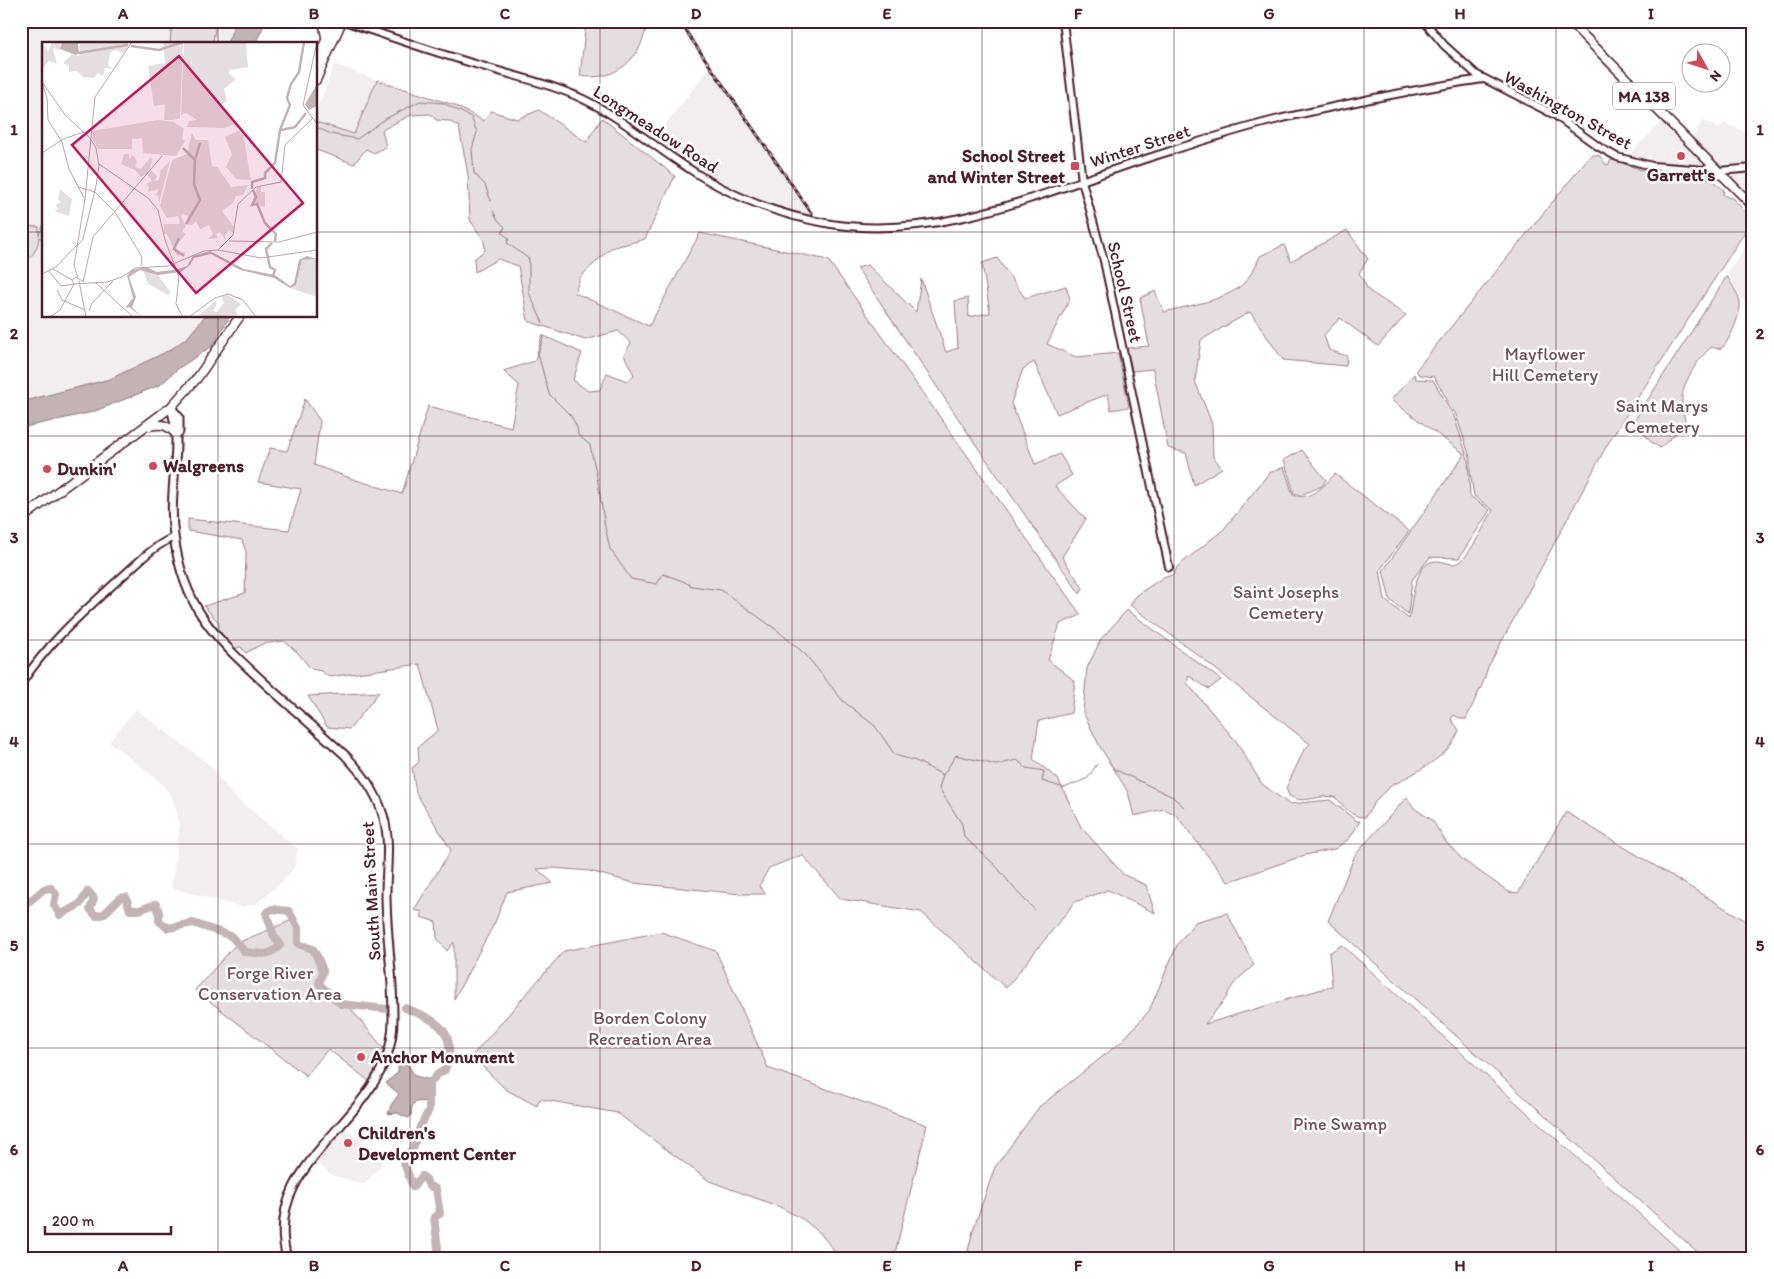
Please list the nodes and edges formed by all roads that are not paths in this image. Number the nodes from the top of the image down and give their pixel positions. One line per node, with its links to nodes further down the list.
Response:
1 (321, 21): 7 (main road)
2 (334, 21): 7 (main road)
3 (343, 21): 9 (main road); 15 (street, Longmeadow Road)
4 (1063, 21): 13 (street, School Street)
5 (1424, 21): 10 (street, Washington Street)
6 (1569, 21): 12 (main road, MA 138)
7 (326, 37): 8 (main road)
8 (318, 59)
9 (318, 76)
10 (1482, 79): 12 (street, Washington Street); 13 (street, Winter Street)
11 (1753, 168): 12 (street, Washington Street)
12 (1719, 171): 14 (main road, MA 138)
13 (1082, 181): 15 (street, Winter Street); 23 (street, School Street)
14 (1753, 206)
15 (808, 220)
16 (239, 318): 17 (main road)
17 (171, 407): 18 (main road); 19 (main road); 20 (main road)
18 (143, 429): 19 (main road); 21 (main road)
19 (176, 434): 20 (main road)
20 (174, 470): 22 (main road, South Main Street)
21 (21, 519)
22 (174, 537): 24 (street); 25 (main road, South Main Street)
23 (1169, 567)
24 (21, 684)
25 (287, 1258)

